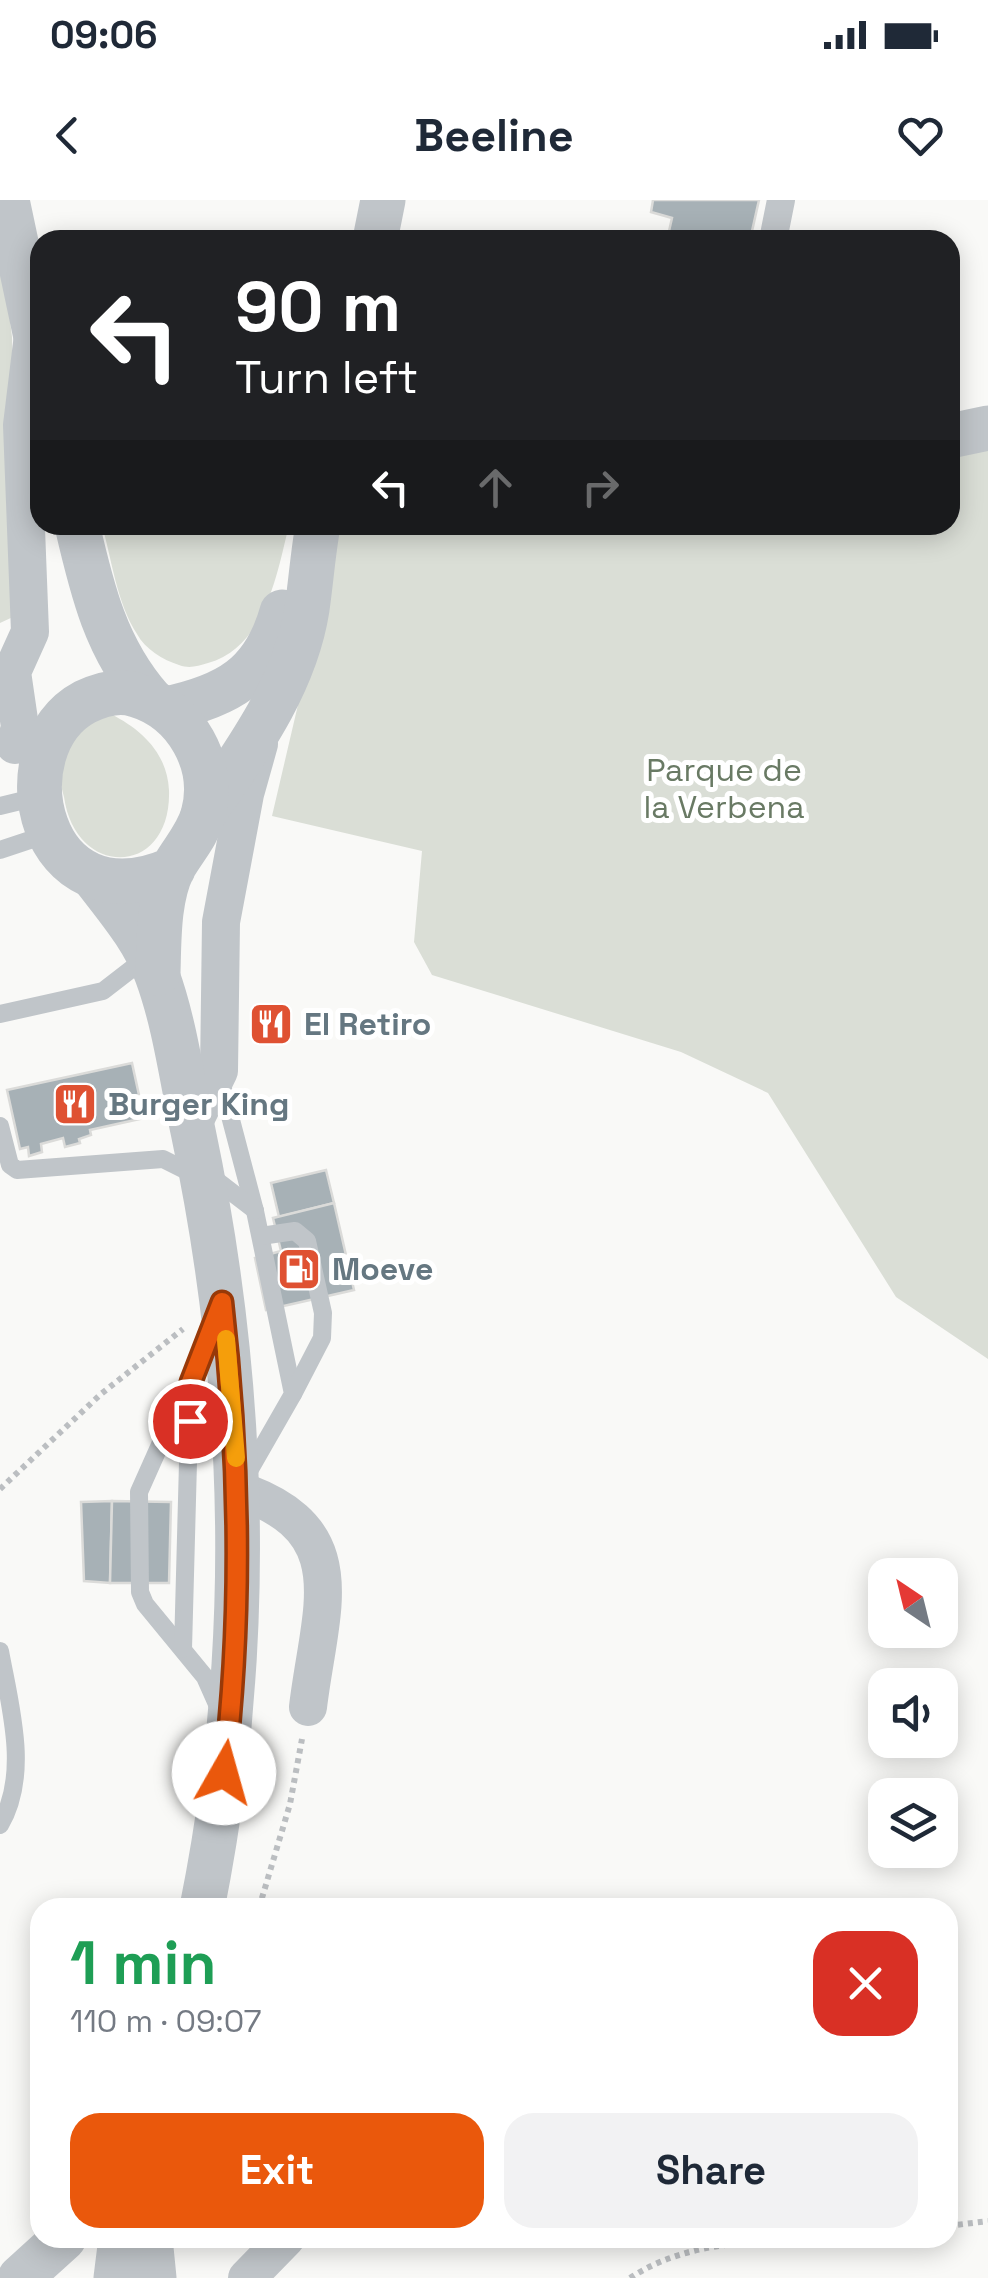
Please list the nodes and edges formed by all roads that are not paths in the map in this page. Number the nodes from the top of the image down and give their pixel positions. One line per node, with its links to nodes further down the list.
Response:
1 (6, 200): 6 (street)
2 (383, 200): 4 (street)
3 (781, 200): 5 (street)
4 (377, 230)
5 (775, 230)
6 (30, 310)
7 (30, 381): 17 (street)
8 (988, 428): 9 (street)
9 (960, 434)
10 (79, 535): 13 (street)
11 (316, 535): 12 (street)
12 (308, 574): 14 (street); 16 (street)
13 (91, 587): 14 (street); 15 (street)
14 (158, 704): 15 (street); 18 (street)
15 (69, 709): 17 (street)
16 (266, 722): 18 (street); 24 (street)
17 (21, 780): 19 (lane); 21 (street)
18 (203, 816): 20 (street)
19 (0, 850)
20 (173, 869): 21 (street); 22 (street)
21 (96, 880): 22 (street)
22 (153, 966): 23 (lane); 26 (street)
23 (0, 1014)
24 (219, 1072): 26 (street); 27 (lane)
25 (0, 1126): 26 (lane)
26 (199, 1158): 27 (lane); 29 (street)
27 (255, 1211): 28 (lane)
28 (260, 1236): 31 (lane); 31 (lane)
29 (222, 1302): 30 (lane); 32 (street)
30 (191, 1382): 33 (lane); 33 (lane)
31 (294, 1394): 32 (lane)
32 (238, 1490): 35 (street); 36 (street)
33 (183, 1649): 36 (lane)
34 (0, 1652): 37 (lane)
35 (308, 1707)
36 (230, 1731): 38 (street)
37 (0, 1824)
38 (204, 1898)
39 (53, 2248): 43 (street)
40 (120, 2248): 44 (street)
41 (151, 2248): 45 (street)
42 (276, 2248): 46 (street)
43 (20, 2278)
44 (116, 2278)
45 (154, 2278)
46 (246, 2278)

